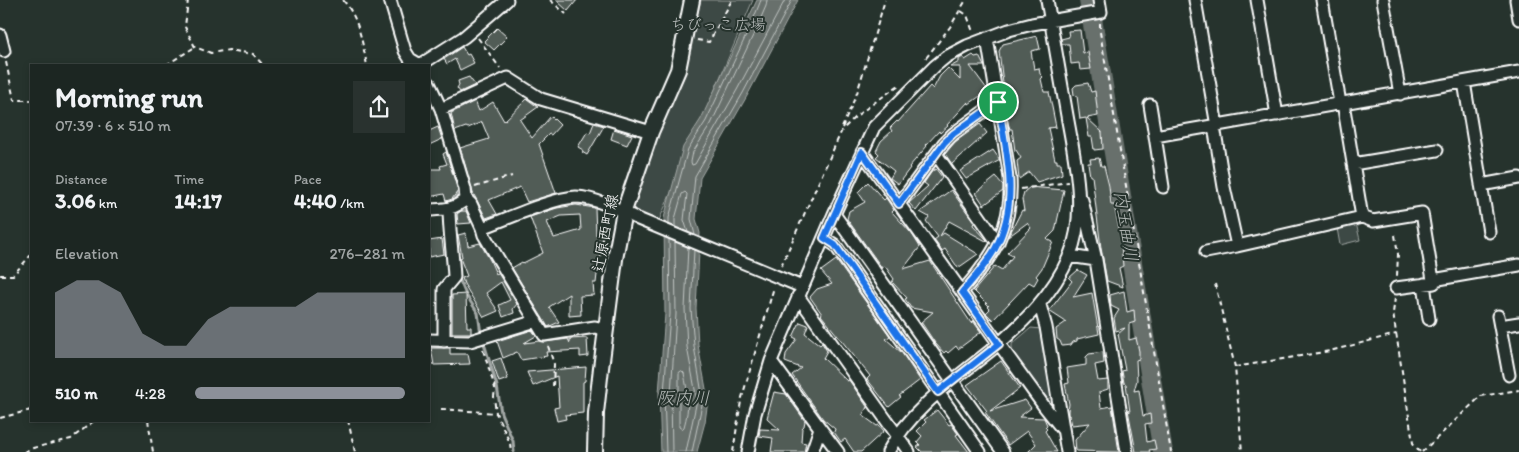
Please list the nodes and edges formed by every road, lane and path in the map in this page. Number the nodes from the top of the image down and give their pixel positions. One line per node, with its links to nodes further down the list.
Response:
1 (188, 0): 23 (path)
2 (343, 0): 27 (path)
3 (390, 0): 28 (street)
4 (507, 0): 19 (street)
5 (550, 0): 17 (path)
6 (692, 0): 43 (main road, 辻原西町線)
7 (732, 0): 22 (path)
8 (885, 0): 42 (path)
9 (1047, 0): 18 (street)
10 (1099, 0): 16 (street)
11 (1196, 0): 41 (street)
12 (1257, 0): 40 (street)
13 (1322, 0): 37 (street)
14 (1384, 0): 34 (street)
15 (961, 11): 21 (path)
16 (1100, 12): 18 (street); 122 (path)
17 (566, 14)
18 (1050, 20): 21 (street); 50 (street)
19 (472, 31): 29 (street); 31 (path)
20 (0, 35): 24 (street)
21 (981, 37): 36 (street); 46 (street)
22 (694, 40)
23 (195, 47): 25 (path); 26 (path)
24 (4, 51): 35 (path)
25 (168, 64)
26 (262, 64)
27 (367, 64)
28 (418, 64)
29 (422, 64)
30 (1519, 72): 32 (street)
31 (508, 78): 39 (street); 43 (street)
32 (1464, 82): 34 (street); 52 (street)
33 (430, 85): 39 (street)
34 (1400, 94): 37 (street)
35 (30, 100)
36 (998, 102): 47 (street); 54 (street)
37 (1341, 103): 40 (street); 48 (street)
38 (1150, 105): 44 (street)
39 (441, 109): 55 (street)
40 (1277, 115): 41 (street)
41 (1216, 126): 44 (street); 66 (street)
42 (842, 130)
43 (651, 132): 58 (main road, 辻原西町線)
44 (1155, 136): 53 (street)
45 (1437, 150): 48 (street)
46 (862, 152): 56 (street); 59 (street)
47 (936, 154): 56 (street); 65 (street)
48 (1353, 164): 60 (street)
49 (512, 176): 55 (path)
50 (1072, 178): 54 (path); 69 (street); 70 (street)
51 (1519, 178): 52 (street)
52 (1481, 185): 62 (street)
53 (1163, 187)
54 (1011, 191): 65 (street)
55 (457, 202): 57 (street); 61 (street); 88 (street)
56 (899, 204): 78 (street)
57 (430, 210)
58 (624, 211): 61 (street); 73 (street); 83 (main road, 辻原西町線)
59 (834, 214): 64 (street); 93 (street)
60 (1362, 217): 66 (street); 74 (street)
61 (482, 228): 81 (street)
62 (1489, 232)
63 (1395, 235): 76 (path)
64 (824, 238): 77 (street); 96 (street)
65 (998, 243): 78 (street)
66 (1237, 246): 67 (street)
67 (1206, 252)
68 (30, 256): 72 (path)
69 (1069, 256): 70 (street); 79 (street)
70 (1096, 260): 121 (street)
71 (1519, 265): 74 (street)
72 (0, 275)
73 (777, 276): 77 (street); 112 (path)
74 (1429, 282): 76 (street); 80 (street)
75 (1215, 284): 91 (path)
76 (1396, 288): 84 (path)
77 (800, 292): 90 (street); 106 (street)
78 (962, 292): 89 (street)
79 (1040, 305): 89 (street); 105 (street)
80 (1429, 319)
81 (536, 321): 85 (street); 86 (street)
82 (1519, 323): 92 (street)
83 (606, 330): 85 (street); 111 (main road, 辻原西町線)
84 (1397, 334): 91 (path); 124 (path)
85 (544, 335): 94 (path)
86 (482, 337): 88 (street); 99 (path)
87 (430, 340): 88 (street)
88 (444, 341)
89 (999, 344): 93 (street); 105 (street)
90 (771, 361): 104 (street); 113 (street)
91 (1234, 367): 123 (path)
92 (1509, 375)
93 (952, 382): 96 (street); 119 (street)
94 (552, 387)
95 (1519, 390): 124 (path)
96 (938, 392): 106 (street); 118 (street)
97 (441, 409): 99 (path)
98 (30, 410): 100 (path)
99 (496, 413): 110 (path)
100 (0, 418)
101 (92, 422): 107 (path)
102 (148, 422): 108 (path)
103 (348, 422): 109 (path)
104 (820, 428): 114 (street); 115 (street)
105 (1063, 430): 120 (street)
106 (898, 435): 116 (street); 117 (street)
107 (24, 452)
108 (153, 452)
109 (355, 452)
110 (511, 452)
111 (595, 452)
112 (733, 452)
113 (748, 452)
114 (812, 452)
115 (838, 452)
116 (888, 452)
117 (909, 452)
118 (980, 452)
119 (1003, 452)
120 (1067, 452)
121 (1127, 452)
122 (1171, 452)
123 (1242, 452)
124 (1421, 452)

